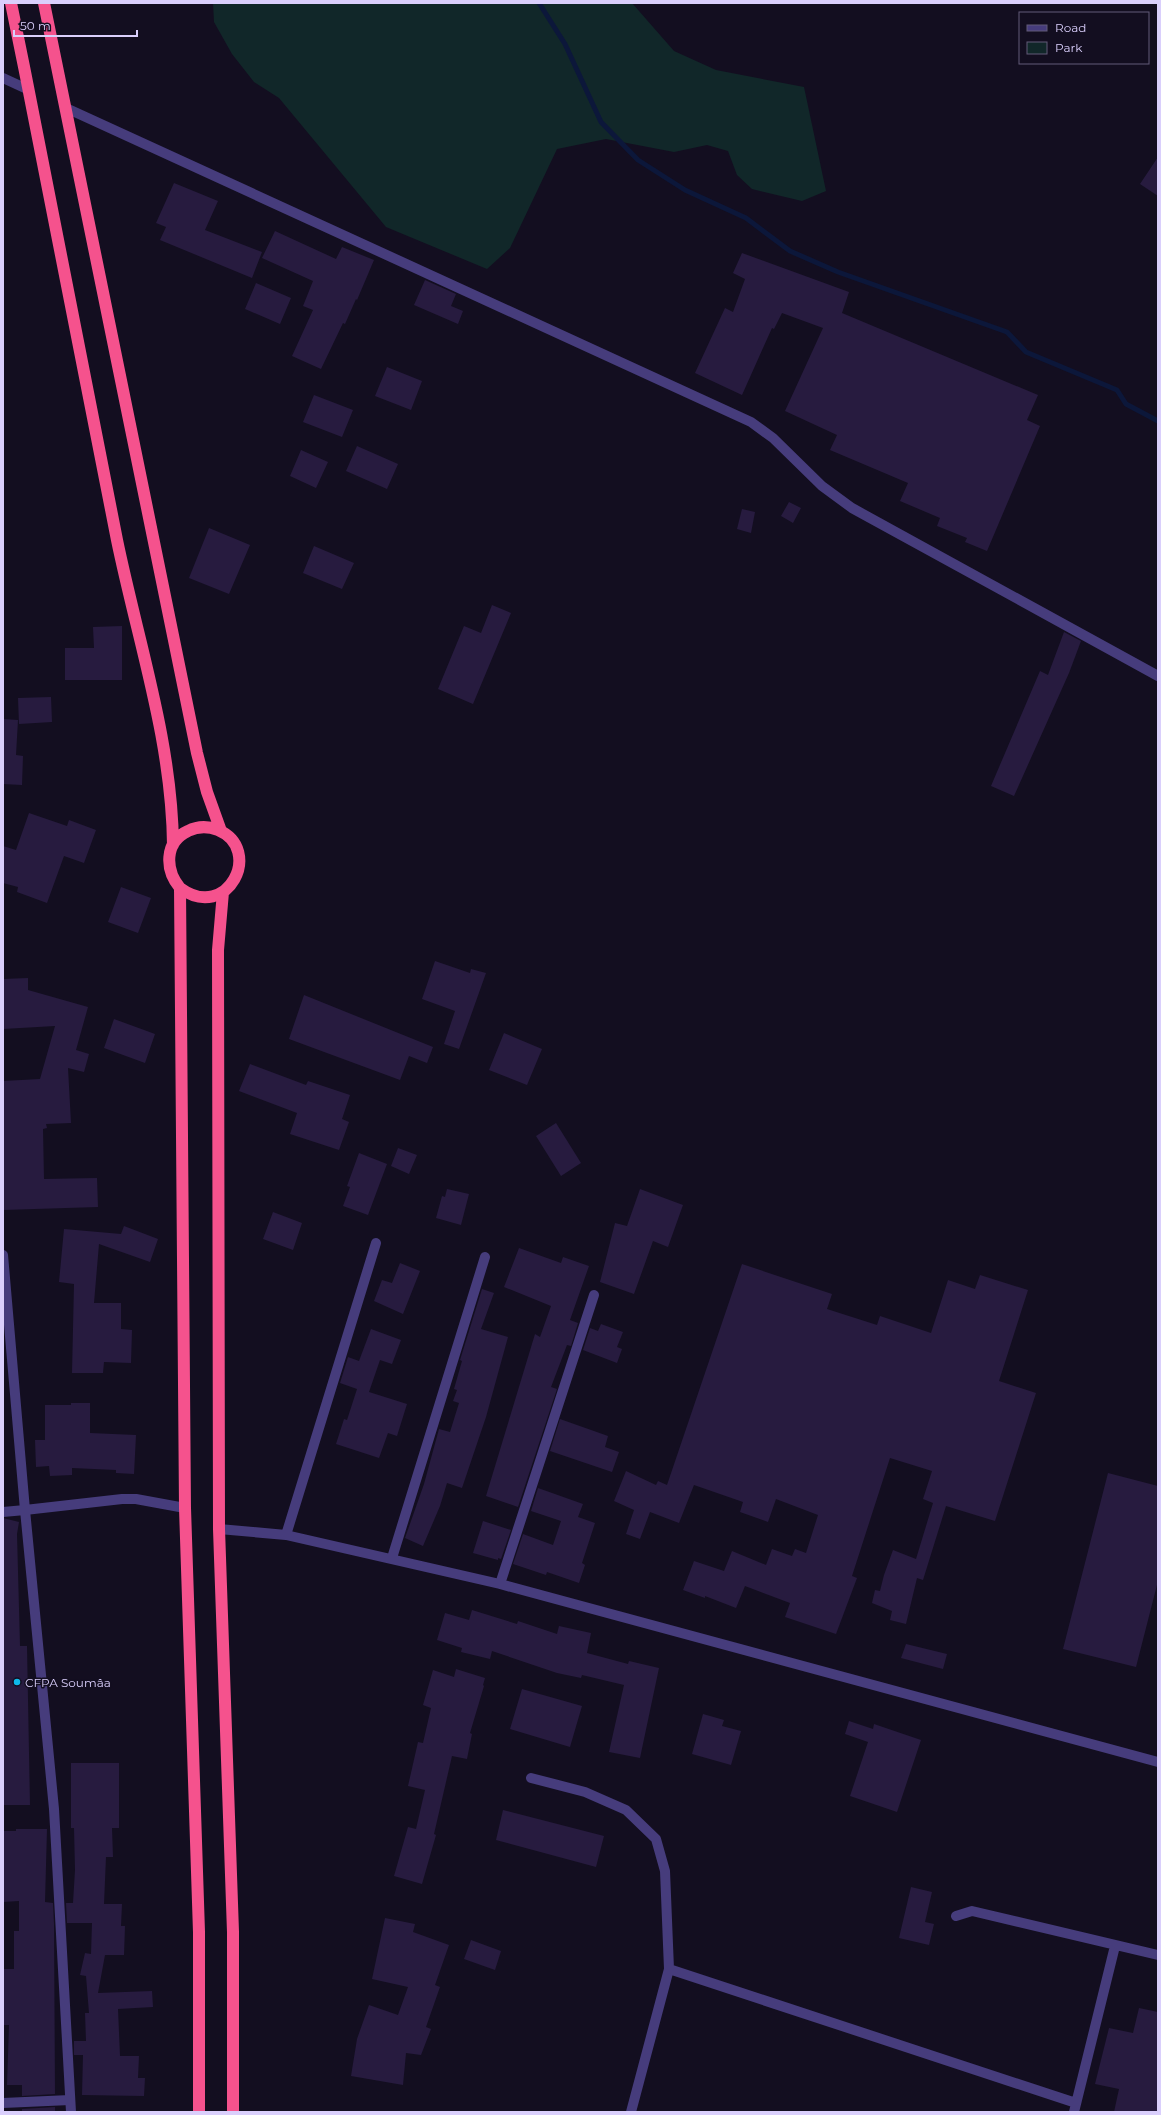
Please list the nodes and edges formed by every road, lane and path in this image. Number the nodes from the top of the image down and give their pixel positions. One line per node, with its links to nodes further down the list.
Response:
1 (12, 3): 4 (highway)
2 (44, 3): 5 (highway)
3 (3, 78): 4 (street)
4 (29, 90): 8 (highway)
5 (66, 108): 6 (street); 7 (highway)
6 (1158, 676)
7 (221, 831): 8 (highway); 10 (highway)
8 (173, 845): 9 (highway)
9 (180, 888): 10 (highway); 15 (highway)
10 (223, 892): 18 (highway)
11 (376, 1243): 19 (street)
12 (3, 1256): 16 (street)
13 (485, 1257): 20 (street)
14 (594, 1295): 21 (street)
15 (185, 1508): 16 (street); 32 (highway)
16 (25, 1510): 17 (street); 28 (street)
17 (3, 1512)
18 (219, 1528): 19 (street); 33 (highway)
19 (286, 1535): 20 (street)
20 (392, 1558): 21 (street)
21 (500, 1584): 22 (street)
22 (1158, 1762)
23 (531, 1778): 27 (street)
24 (956, 1916): 25 (street)
25 (1115, 1946): 26 (street); 30 (street)
26 (1158, 1955)
27 (669, 1970): 30 (street); 34 (street)
28 (70, 2100): 29 (street); 31 (street)
29 (3, 2103)
30 (1075, 2108)
31 (71, 2112)
32 (199, 2112)
33 (233, 2112)
34 (631, 2112)

